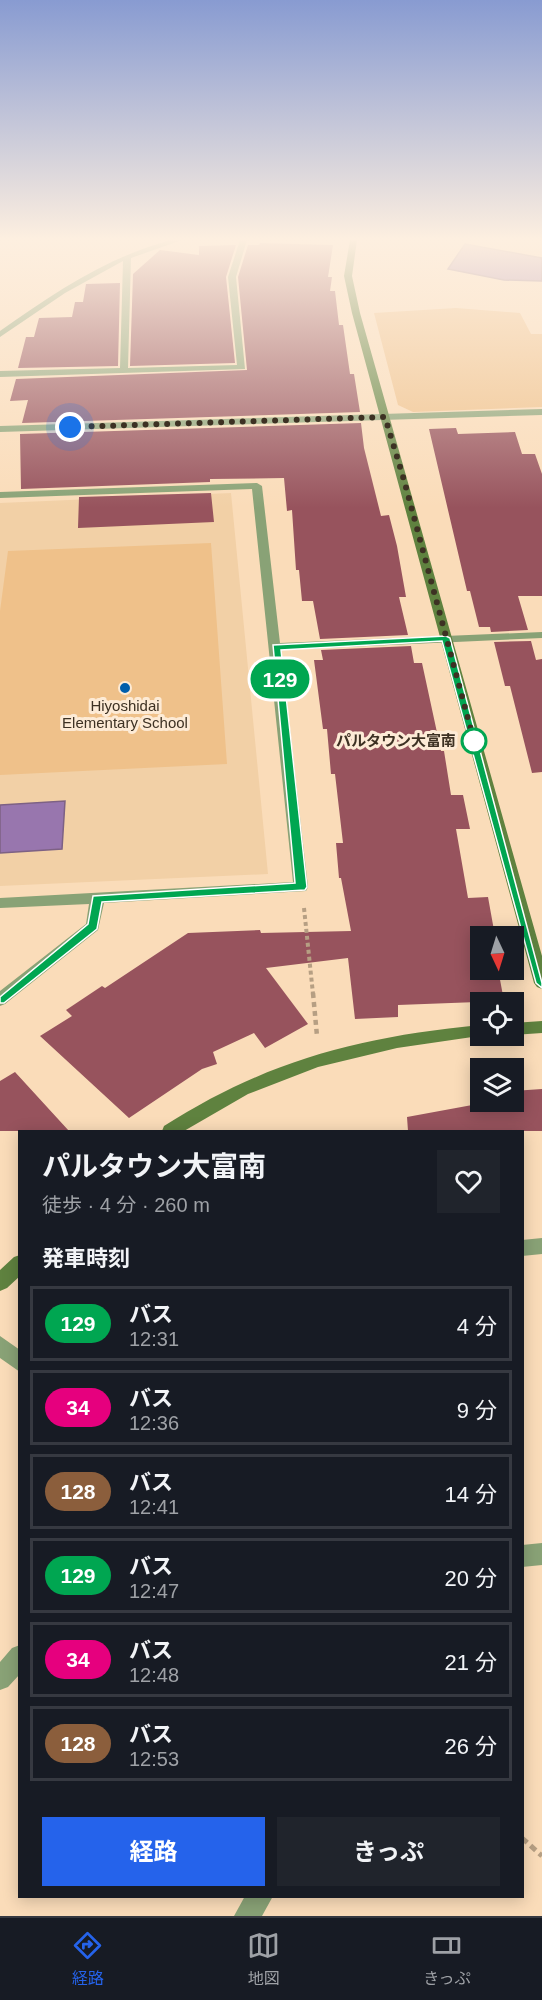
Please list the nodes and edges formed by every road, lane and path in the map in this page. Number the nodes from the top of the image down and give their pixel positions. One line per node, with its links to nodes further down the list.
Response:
1 (125, 329): 4 (street)
2 (238, 329): 4 (street)
3 (362, 329): 7 (street)
4 (124, 370): 5 (street)
5 (0, 374)
6 (542, 412): 7 (street)
7 (385, 417): 8 (street); 11 (street)
8 (0, 429)
9 (0, 495): 12 (street)
10 (542, 635): 11 (street)
11 (446, 638): 12 (street); 16 (street)
12 (276, 647): 13 (street)
13 (301, 887): 14 (street); 21 (path)
14 (97, 899): 15 (street); 17 (street)
15 (0, 903)
16 (542, 983)
17 (0, 1000)
18 (542, 1027): 19 (street)
19 (524, 1028)
20 (470, 1033): 22 (street)
21 (317, 1036)
22 (171, 1130)
23 (542, 1246): 24 (street)
24 (524, 1248)
25 (18, 1265): 26 (street)
26 (0, 1282)
27 (0, 1345): 28 (street)
28 (18, 1361)
29 (542, 1554): 30 (street)
30 (524, 1556)
31 (18, 1658): 32 (street)
32 (0, 1679)
33 (524, 1841): 34 (path)
34 (542, 1856)
35 (259, 1898): 36 (street)
36 (247, 1916)

